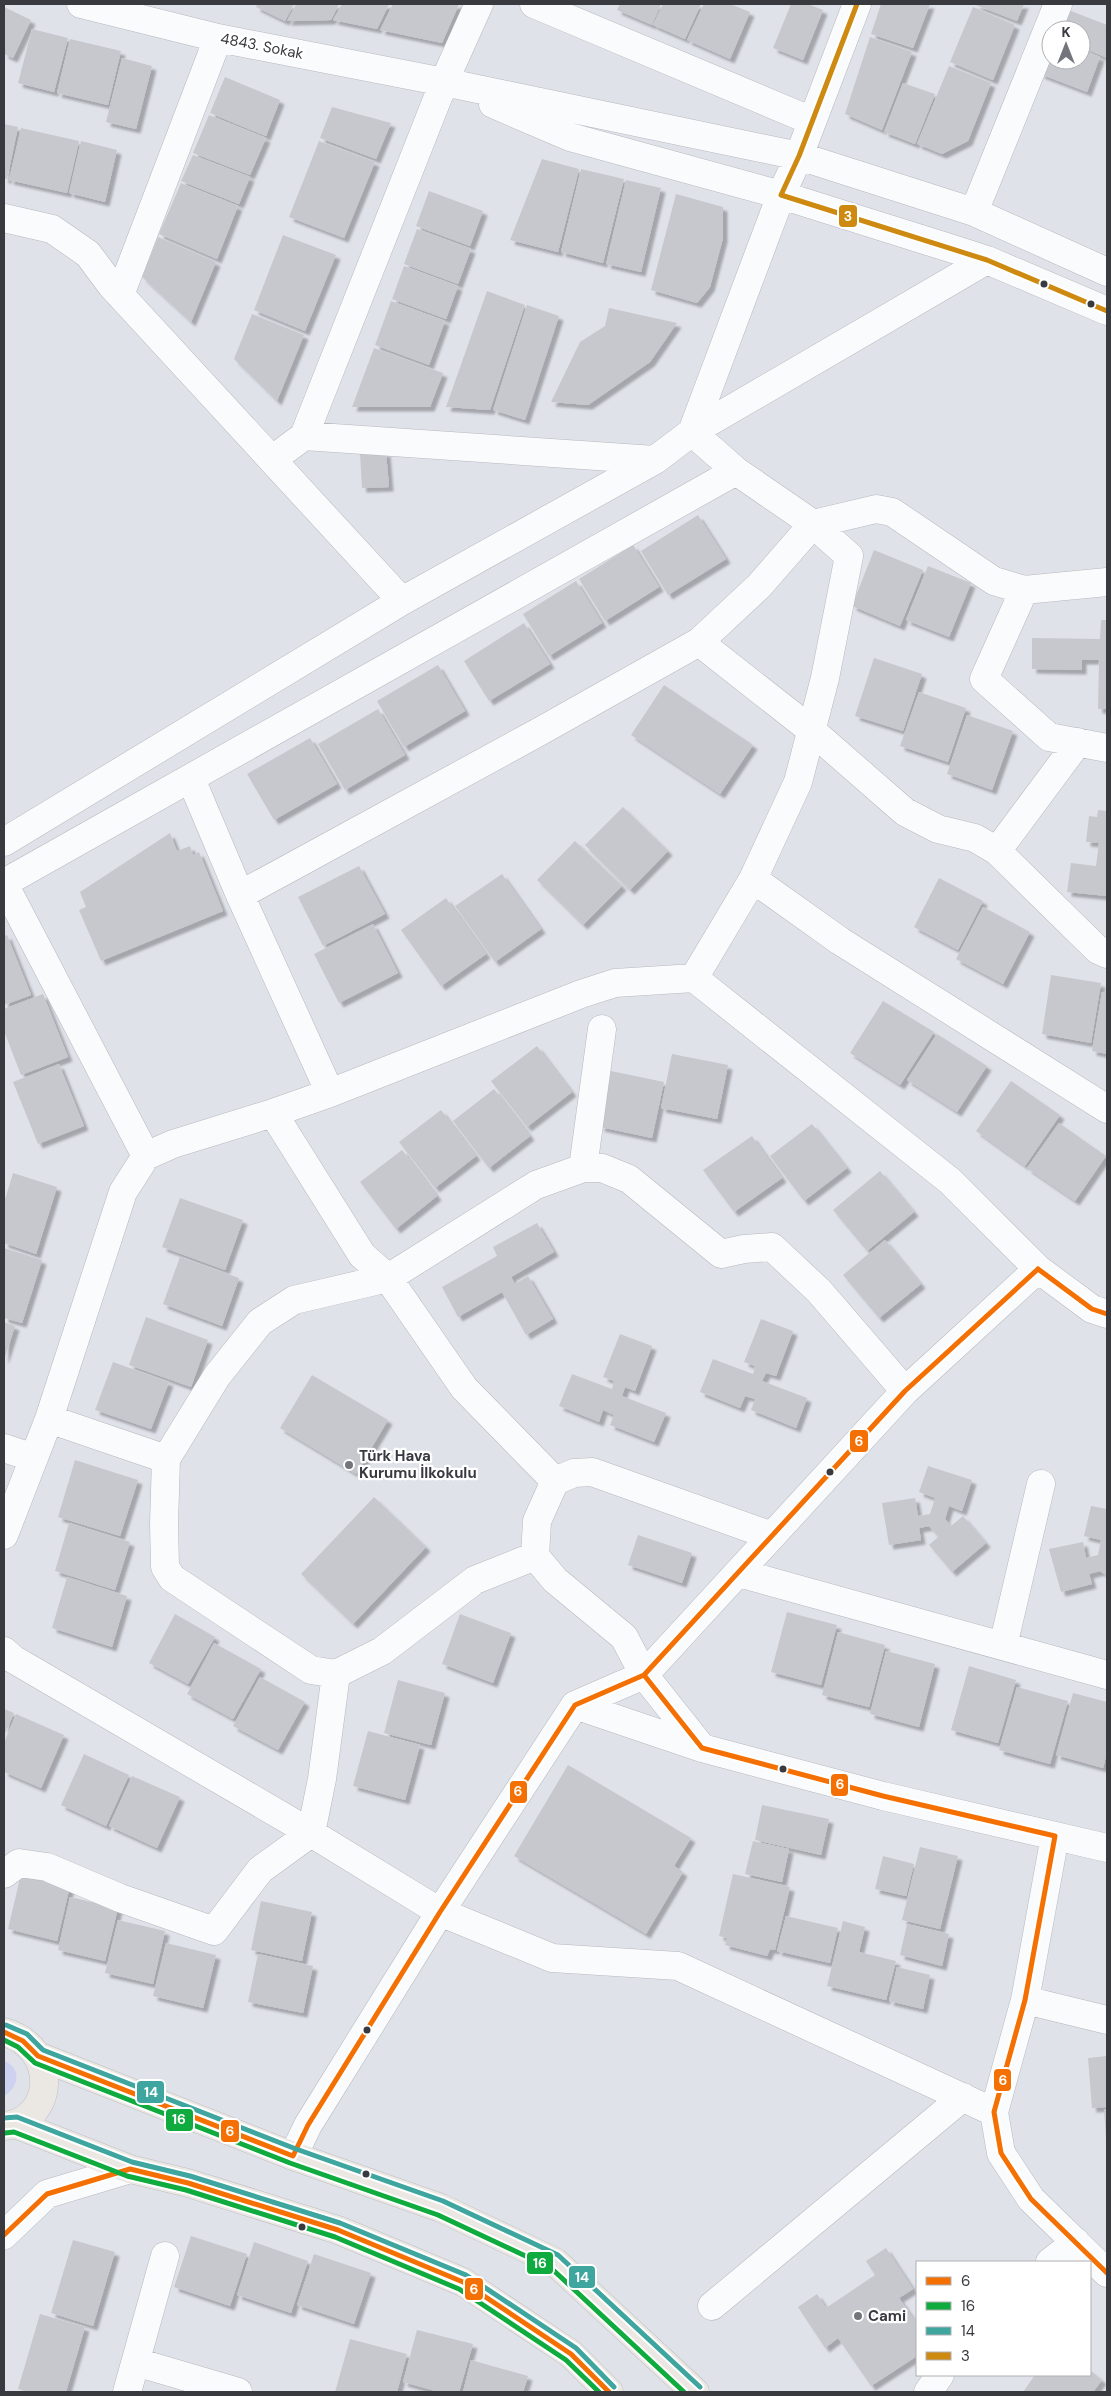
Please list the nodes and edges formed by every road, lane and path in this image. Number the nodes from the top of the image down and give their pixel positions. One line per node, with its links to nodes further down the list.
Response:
1 (82, 4): 6 (street, 4843. Sokak)
2 (479, 4): 7 (street)
3 (534, 4): 8 (street)
4 (857, 4): 8 (street)
5 (1058, 4): 11 (street)
6 (218, 38): 7 (street, 4843. Sokak); 15 (street)
7 (444, 82): 9 (street); 10 (street); 18 (street)
8 (812, 121): 9 (street)
9 (799, 156): 10 (street); 11 (street)
10 (781, 195): 13 (street); 17 (street)
11 (974, 212): 14 (street)
12 (4, 218): 15 (street)
13 (987, 260): 16 (street); 17 (street)
14 (1107, 272)
15 (120, 295): 19 (street)
16 (1107, 311)
17 (692, 432): 20 (street); 21 (street)
18 (304, 436): 19 (street); 20 (street)
19 (273, 459): 25 (street)
20 (655, 460): 25 (street)
21 (736, 470): 22 (street); 30 (street)
22 (813, 524): 24 (street); 26 (street); 27 (street)
23 (1107, 582): 24 (street)
24 (1024, 590): 28 (street)
25 (402, 601): 31 (street)
26 (699, 642): 27 (street); 35 (street)
27 (811, 730): 32 (street); 33 (street)
28 (1078, 742): 29 (street); 32 (street)
29 (1107, 748)
30 (190, 779): 34 (street); 35 (street)
31 (4, 842)
32 (997, 851): 36 (street)
33 (753, 879): 37 (street); 40 (street)
34 (4, 883): 42 (street)
35 (240, 895): 39 (street)
36 (1107, 954)
37 (694, 978): 39 (street); 44 (street)
38 (602, 1028): 43 (street)
39 (330, 1093): 41 (street)
40 (1107, 1109)
41 (273, 1113): 42 (street); 45 (street)
42 (146, 1156): 48 (street)
43 (583, 1168): 45 (street); 47 (street)
44 (1038, 1269): 46 (street); 47 (street)
45 (388, 1278): 51 (street); 52 (street)
46 (1107, 1314)
47 (904, 1391): 55 (street)
48 (49, 1419): 50 (street); 51 (street)
49 (4, 1448): 50 (street)
50 (34, 1458): 54 (street)
51 (166, 1459): 60 (street)
52 (555, 1481): 55 (street); 56 (street)
53 (1041, 1484): 58 (street)
54 (4, 1535)
55 (772, 1536): 57 (street)
56 (535, 1556): 60 (street); 62 (street)
57 (739, 1572): 58 (street); 62 (street)
58 (1003, 1646): 61 (street)
59 (4, 1651): 65 (street)
60 (336, 1674): 65 (street)
61 (1107, 1674)
62 (644, 1676): 63 (street); 64 (street)
63 (576, 1705): 64 (street); 69 (street)
64 (702, 1748): 66 (street)
65 (311, 1832): 68 (street); 69 (street)
66 (1055, 1836): 67 (street); 70 (street)
67 (1107, 1848)
68 (4, 1874)
69 (440, 1912): 74 (street); 77 (street)
70 (1025, 2000): 71 (street); 75 (street)
71 (1107, 2020)
72 (4, 2032): 73 (main road)
73 (38, 2056): 76 (main road); 77 (main road)
74 (963, 2097): 75 (street); 84 (street)
75 (994, 2112): 80 (street)
76 (8, 2129): 78 (main road)
77 (293, 2156): 90 (main road)
78 (130, 2169): 79 (street); 89 (main road)
79 (4, 2235)
80 (1076, 2242): 82 (street); 83 (street)
81 (165, 2256): 85 (street)
82 (1051, 2261)
83 (1107, 2273)
84 (712, 2306)
85 (136, 2362): 87 (street); 88 (street)
86 (939, 2376): 91 (street)
87 (127, 2392)
88 (238, 2392)
89 (609, 2392)
90 (695, 2392)
91 (928, 2392)

